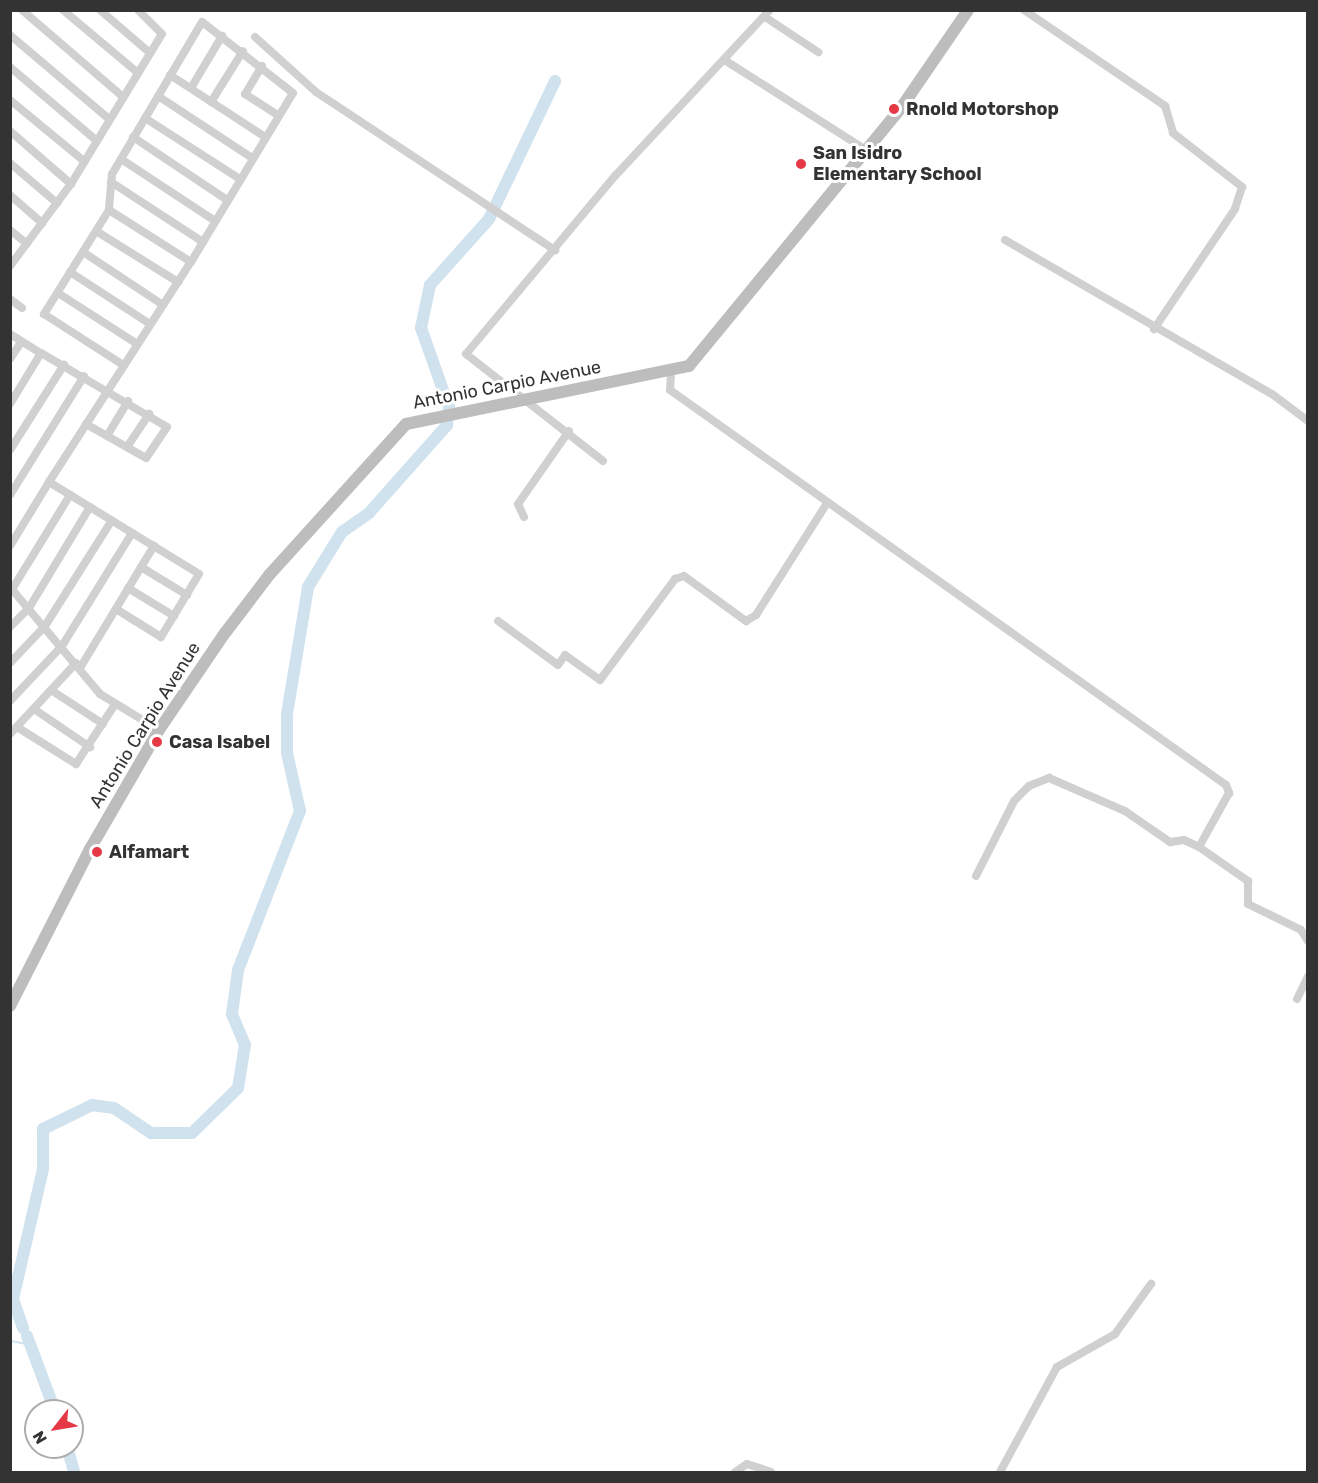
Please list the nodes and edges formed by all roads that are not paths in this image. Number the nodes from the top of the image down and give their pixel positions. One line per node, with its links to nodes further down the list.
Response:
1 (22, 10): 21 (street)
2 (63, 10): 17 (street)
3 (100, 10): 13 (street)
4 (138, 10): 13 (street)
5 (968, 10): 31 (street, Antonio Carpio Avenue)
6 (1024, 10): 61 (street)
7 (768, 14): 12 (street); 14 (street)
8 (10, 35): 26 (street)
9 (222, 36): 11 (street); 18 (street); 19 (street)
10 (255, 36): 50 (street)
11 (243, 51): 15 (street); 23 (street)
12 (818, 52)
13 (150, 53): 17 (street)
14 (726, 61): 31 (street); 50 (street)
15 (262, 66): 24 (street); 24 (street)
16 (10, 67): 30 (street)
17 (138, 73): 21 (street)
18 (170, 75): 19 (street); 20 (street)
19 (191, 88): 23 (street)
20 (158, 96): 25 (street); 32 (street)
21 (123, 97): 26 (street)
22 (10, 100): 34 (street)
23 (212, 102): 29 (street)
24 (279, 116): 29 (street)
25 (145, 118): 28 (street); 36 (street)
26 (110, 119): 30 (street)
27 (10, 131): 38 (street)
28 (134, 137): 33 (street); 40 (street)
29 (265, 137): 32 (street)
30 (97, 141): 34 (street)
31 (868, 150): 69 (street, Antonio Carpio Avenue)
32 (252, 158): 36 (street)
33 (121, 159): 37 (street); 43 (street)
34 (84, 161): 38 (street)
35 (10, 163): 41 (street)
36 (240, 179): 40 (street)
37 (111, 182): 42 (street); 48 (street)
38 (71, 184): 41 (street)
39 (10, 195): 44 (street)
40 (227, 200): 43 (street)
41 (57, 203): 44 (street)
42 (109, 210): 46 (street); 52 (street)
43 (215, 221): 48 (street)
44 (42, 223): 49 (street)
45 (10, 230): 49 (street)
46 (96, 231): 51 (street); 55 (street)
47 (1005, 240): 61 (street)
48 (203, 242): 52 (street)
49 (27, 244): 53 (street)
50 (555, 250): 72 (street)
51 (83, 252): 54 (street); 58 (street)
52 (191, 262): 55 (street)
53 (11, 264)
54 (70, 272): 56 (street); 60 (street)
55 (178, 282): 58 (street)
56 (58, 293): 64 (street); 68 (street)
57 (10, 298): 59 (street)
58 (163, 305): 60 (street)
59 (22, 308)
60 (150, 324): 64 (street)
61 (1154, 328): 76 (street)
62 (10, 334): 63 (street)
63 (21, 342): 65 (street); 66 (street)
64 (137, 344): 68 (street)
65 (41, 353): 67 (street); 74 (street)
66 (10, 359)
67 (63, 365): 70 (street); 81 (street)
68 (123, 365): 71 (street)
69 (671, 372): 72 (street, Antonio Carpio Avenue); 86 (street)
70 (84, 376): 71 (street); 84 (street)
71 (108, 388): 73 (street); 77 (street)
72 (525, 399): 78 (street); 112 (street, Antonio Carpio Avenue)
73 (129, 401): 75 (street); 79 (street)
74 (10, 404)
75 (148, 414): 80 (street); 80 (street)
76 (1308, 421)
77 (86, 424): 79 (street); 83 (street)
78 (569, 431): 82 (street); 88 (street)
79 (107, 436): 80 (street)
80 (127, 447)
81 (10, 450)
82 (603, 461)
83 (49, 482): 85 (street); 91 (street)
84 (10, 495)
85 (70, 495): 87 (street); 95 (street)
86 (827, 502): 100 (street); 115 (street)
87 (90, 507): 89 (street); 97 (street)
88 (524, 517)
89 (112, 520): 90 (street); 101 (street)
90 (132, 533): 92 (street); 103 (street)
91 (10, 546)
92 (154, 546): 93 (street); 96 (street)
93 (141, 567): 94 (street); 96 (street)
94 (128, 588): 98 (street); 99 (street)
95 (11, 589): 97 (street)
96 (187, 595): 99 (street)
97 (29, 608): 101 (street); 102 (street)
98 (116, 609): 99 (street); 105 (street)
99 (174, 616)
100 (498, 621)
101 (45, 626): 103 (street); 104 (street)
102 (10, 627)
103 (62, 646): 105 (street); 107 (street)
104 (10, 663)
105 (78, 665): 106 (street); 108 (street)
106 (51, 690): 109 (street); 110 (street)
107 (10, 701)
108 (114, 706): 110 (street); 112 (street)
109 (34, 709): 111 (street); 114 (street)
110 (103, 724): 114 (street)
111 (17, 727): 113 (street); 114 (street)
112 (159, 730): 120 (street, Antonio Carpio Avenue)
113 (10, 734)
114 (90, 747)
115 (1199, 848): 116 (street); 117 (street)
116 (976, 876)
117 (1308, 941)
118 (1308, 976): 119 (street)
119 (1297, 999)
120 (10, 1006)
121 (1151, 1284): 124 (street)
122 (735, 1473): 123 (street)
123 (771, 1473)
124 (1000, 1473)

